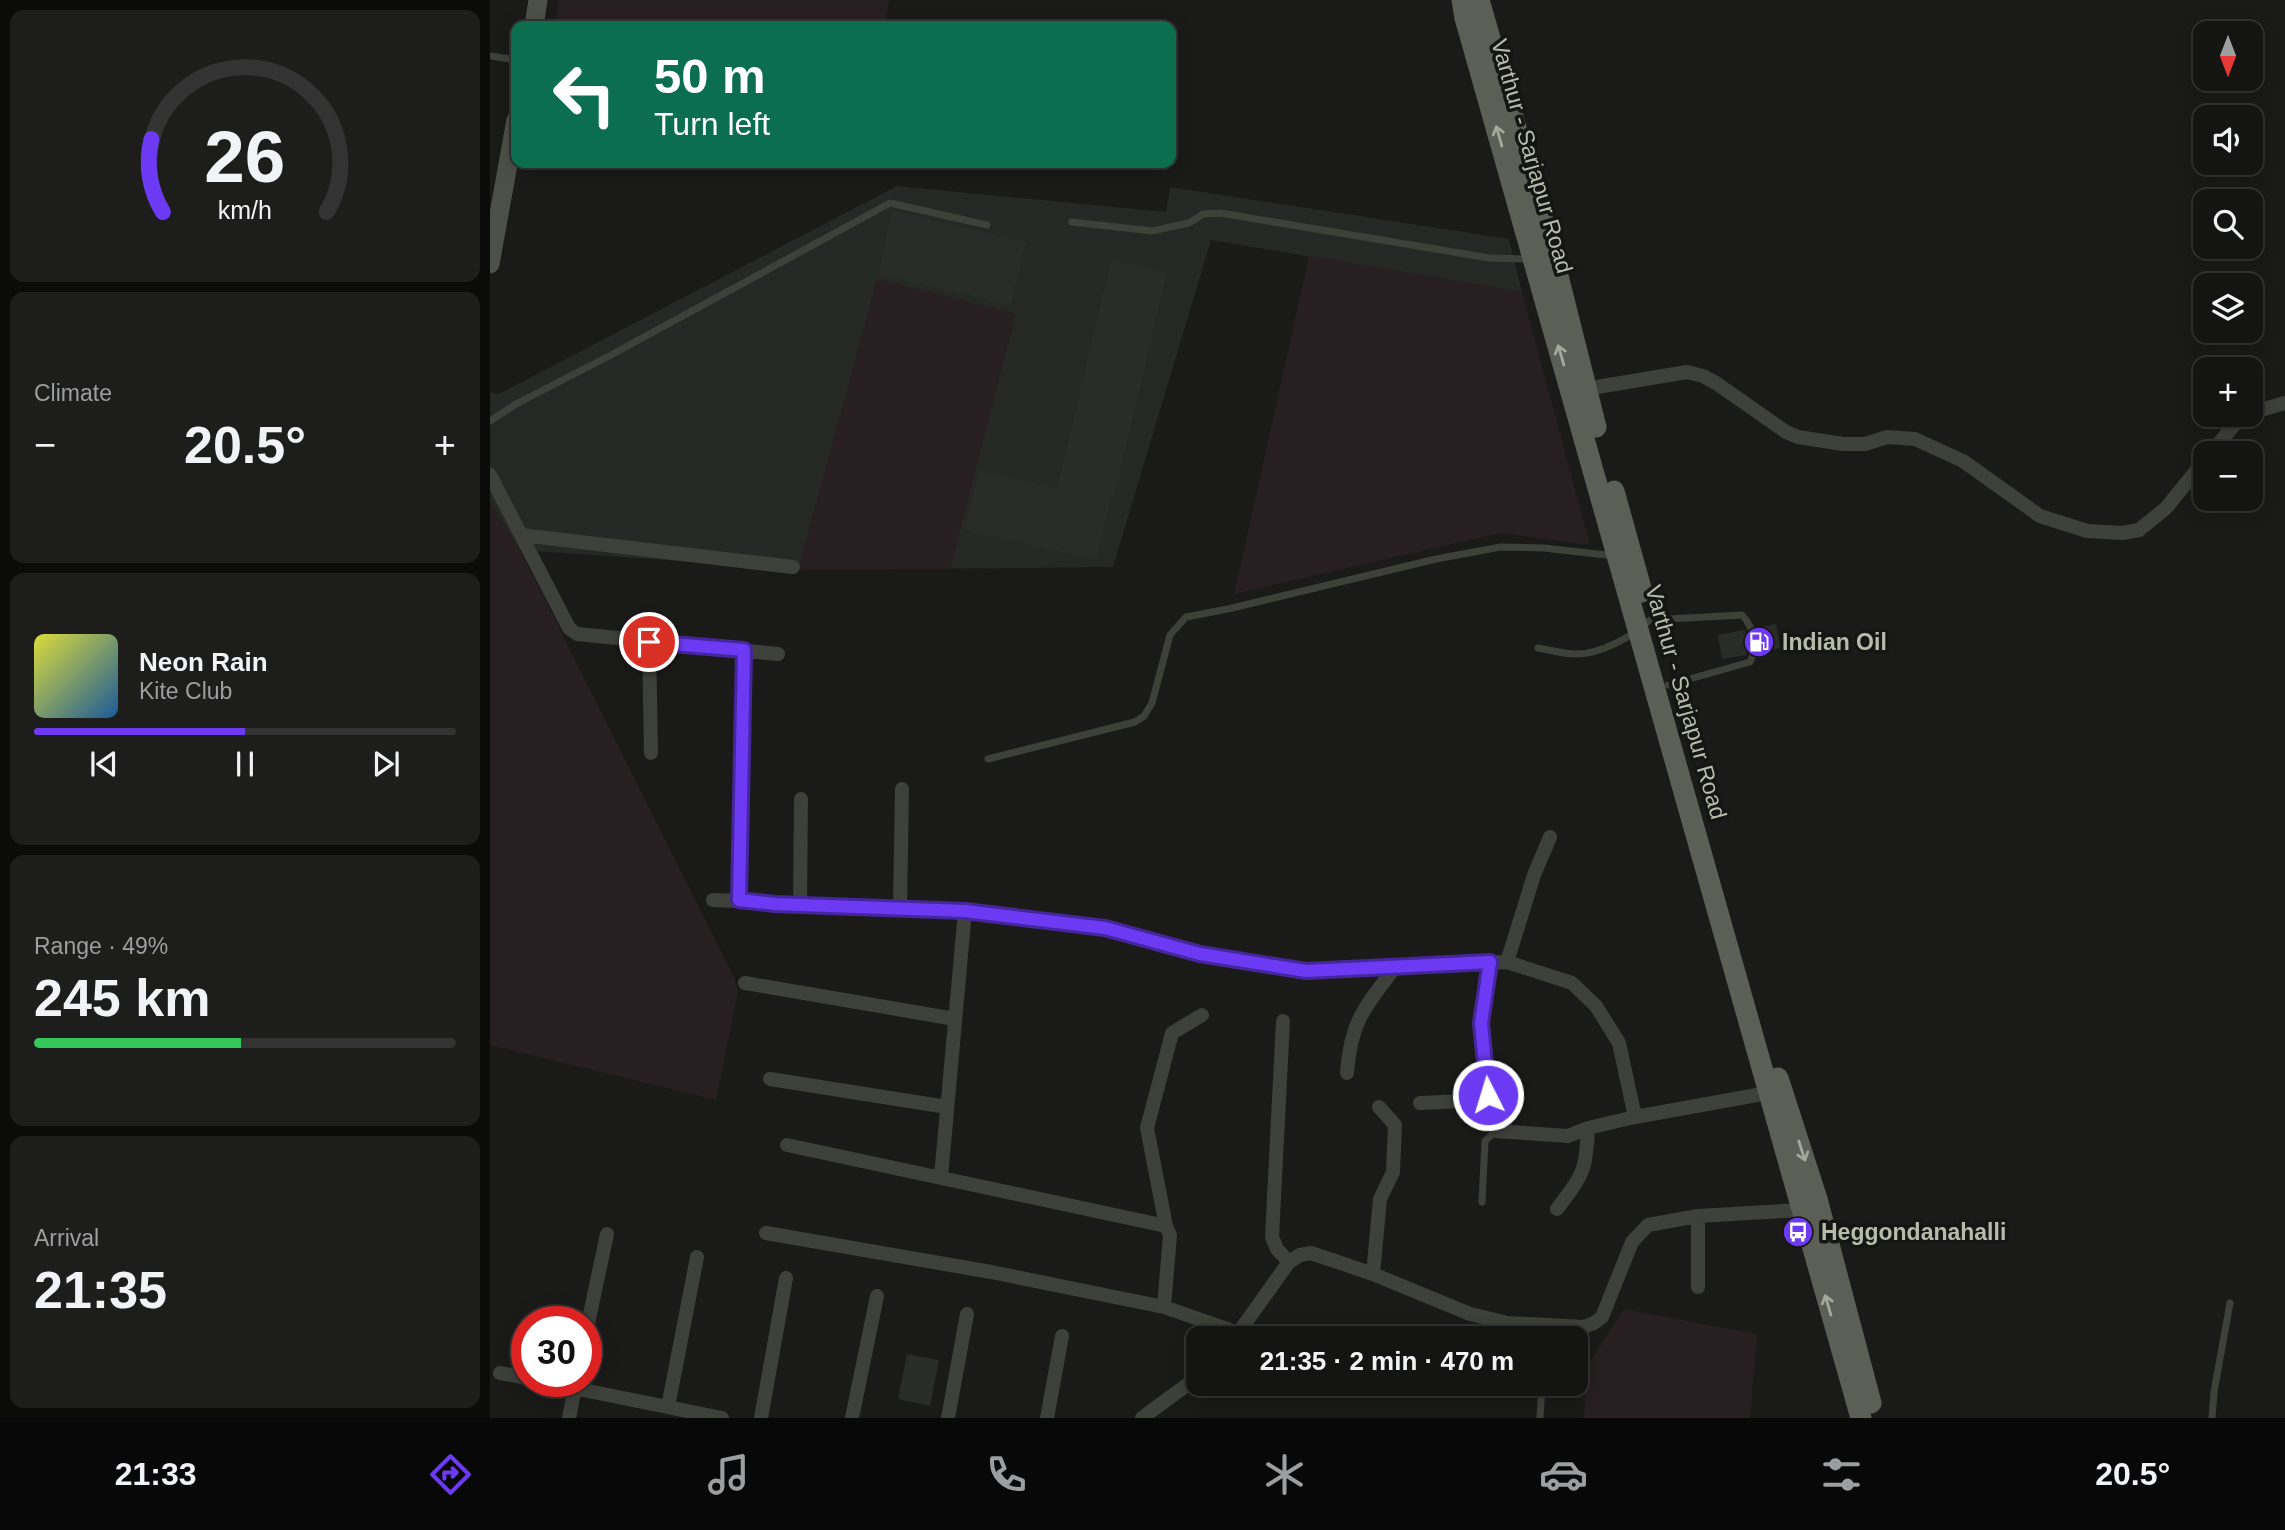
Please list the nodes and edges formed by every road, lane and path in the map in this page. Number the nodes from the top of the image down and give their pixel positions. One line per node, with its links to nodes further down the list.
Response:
1 (538, 0): 4 (street)
2 (1462, 0): 10 (main road, Varthur - Sarjapur Road, one-way to 2)
3 (1479, 0): 10 (main road, Varthur - Sarjapur Road)
4 (535, 21)
5 (490, 56): 6 (lane)
6 (511, 59)
7 (511, 148): 11 (street)
8 (1072, 222): 10 (lane)
9 (987, 225): 15 (lane)
10 (1544, 260): 12 (main road, Varthur - Sarjapur Road); 21 (main road, Varthur - Sarjapur Road, one-way to 10)
11 (490, 264)
12 (1586, 388): 19 (street); 21 (main road, Varthur - Sarjapur Road)
13 (2285, 403): 14 (street)
14 (2263, 410)
15 (490, 421)
16 (2232, 427): 17 (street)
17 (2221, 441)
18 (490, 475): 20 (street)
19 (2193, 475)
20 (521, 534): 22 (street); 24 (street)
21 (1626, 558): 23 (main road, Varthur - Sarjapur Road); 30 (lane)
22 (793, 567)
23 (1644, 625): 25 (lane); 28 (main road, Varthur - Sarjapur Road); 28 (lane); 48 (main road, Varthur - Sarjapur Road)
24 (649, 642): 26 (street); 29 (street)
25 (1538, 648)
26 (744, 650): 27 (street); 35 (street)
27 (778, 654)
28 (1668, 685): 95 (main road, Varthur - Sarjapur Road, one-way to 95)
29 (651, 752)
30 (988, 759)
31 (902, 789): 37 (street)
32 (801, 799): 36 (street)
33 (1550, 837): 40 (street)
34 (713, 900): 35 (street)
35 (739, 900): 36 (street)
36 (800, 905): 37 (street)
37 (900, 908): 38 (street)
38 (965, 911): 41 (street); 44 (street)
39 (1490, 962): 40 (street); 41 (street); 49 (street)
40 (1507, 962): 52 (street)
41 (1396, 966): 46 (street)
42 (745, 983): 44 (street)
43 (1202, 1015): 61 (street)
44 (955, 1019): 50 (street)
45 (1283, 1021): 65 (street)
46 (1347, 1073)
47 (770, 1080): 50 (street)
48 (1768, 1093): 52 (street); 59 (main road, Varthur - Sarjapur Road)
49 (1420, 1102)
50 (947, 1107): 56 (street)
51 (1379, 1107): 66 (street)
52 (1635, 1117): 53 (street)
53 (1588, 1128): 54 (street); 58 (street)
54 (1496, 1131): 57 (lane)
55 (787, 1145): 56 (street)
56 (941, 1177): 61 (street)
57 (1482, 1202)
58 (1557, 1209)
59 (1800, 1210): 60 (street); 94 (main road, Varthur - Sarjapur Road, one-way to 59)
60 (1698, 1216): 68 (street); 77 (street)
61 (1166, 1226): 72 (street)
62 (766, 1233): 72 (street)
63 (607, 1234): 71 (street)
64 (697, 1257): 85 (street)
65 (1289, 1262): 66 (street); 75 (street)
66 (1373, 1274): 76 (street)
67 (786, 1278): 88 (street)
68 (1698, 1287)
69 (877, 1296): 89 (street)
70 (2230, 1303): 96 (lane)
71 (592, 1306)
72 (1164, 1307): 74 (street)
73 (967, 1314): 90 (street)
74 (1211, 1326)
75 (1243, 1326)
76 (1520, 1326)
77 (1586, 1326)
78 (1062, 1336): 91 (street)
79 (500, 1373): 80 (street)
80 (511, 1375)
81 (1186, 1386): 92 (street)
82 (602, 1390): 85 (street)
83 (1541, 1396): 93 (lane)
84 (573, 1397): 86 (street)
85 (668, 1407): 87 (street)
86 (569, 1418)
87 (722, 1418)
88 (761, 1418)
89 (852, 1418)
90 (948, 1418)
91 (1048, 1418)
92 (1142, 1418)
93 (1540, 1418)
94 (1861, 1418)
95 (1875, 1418)
96 (2212, 1418)

